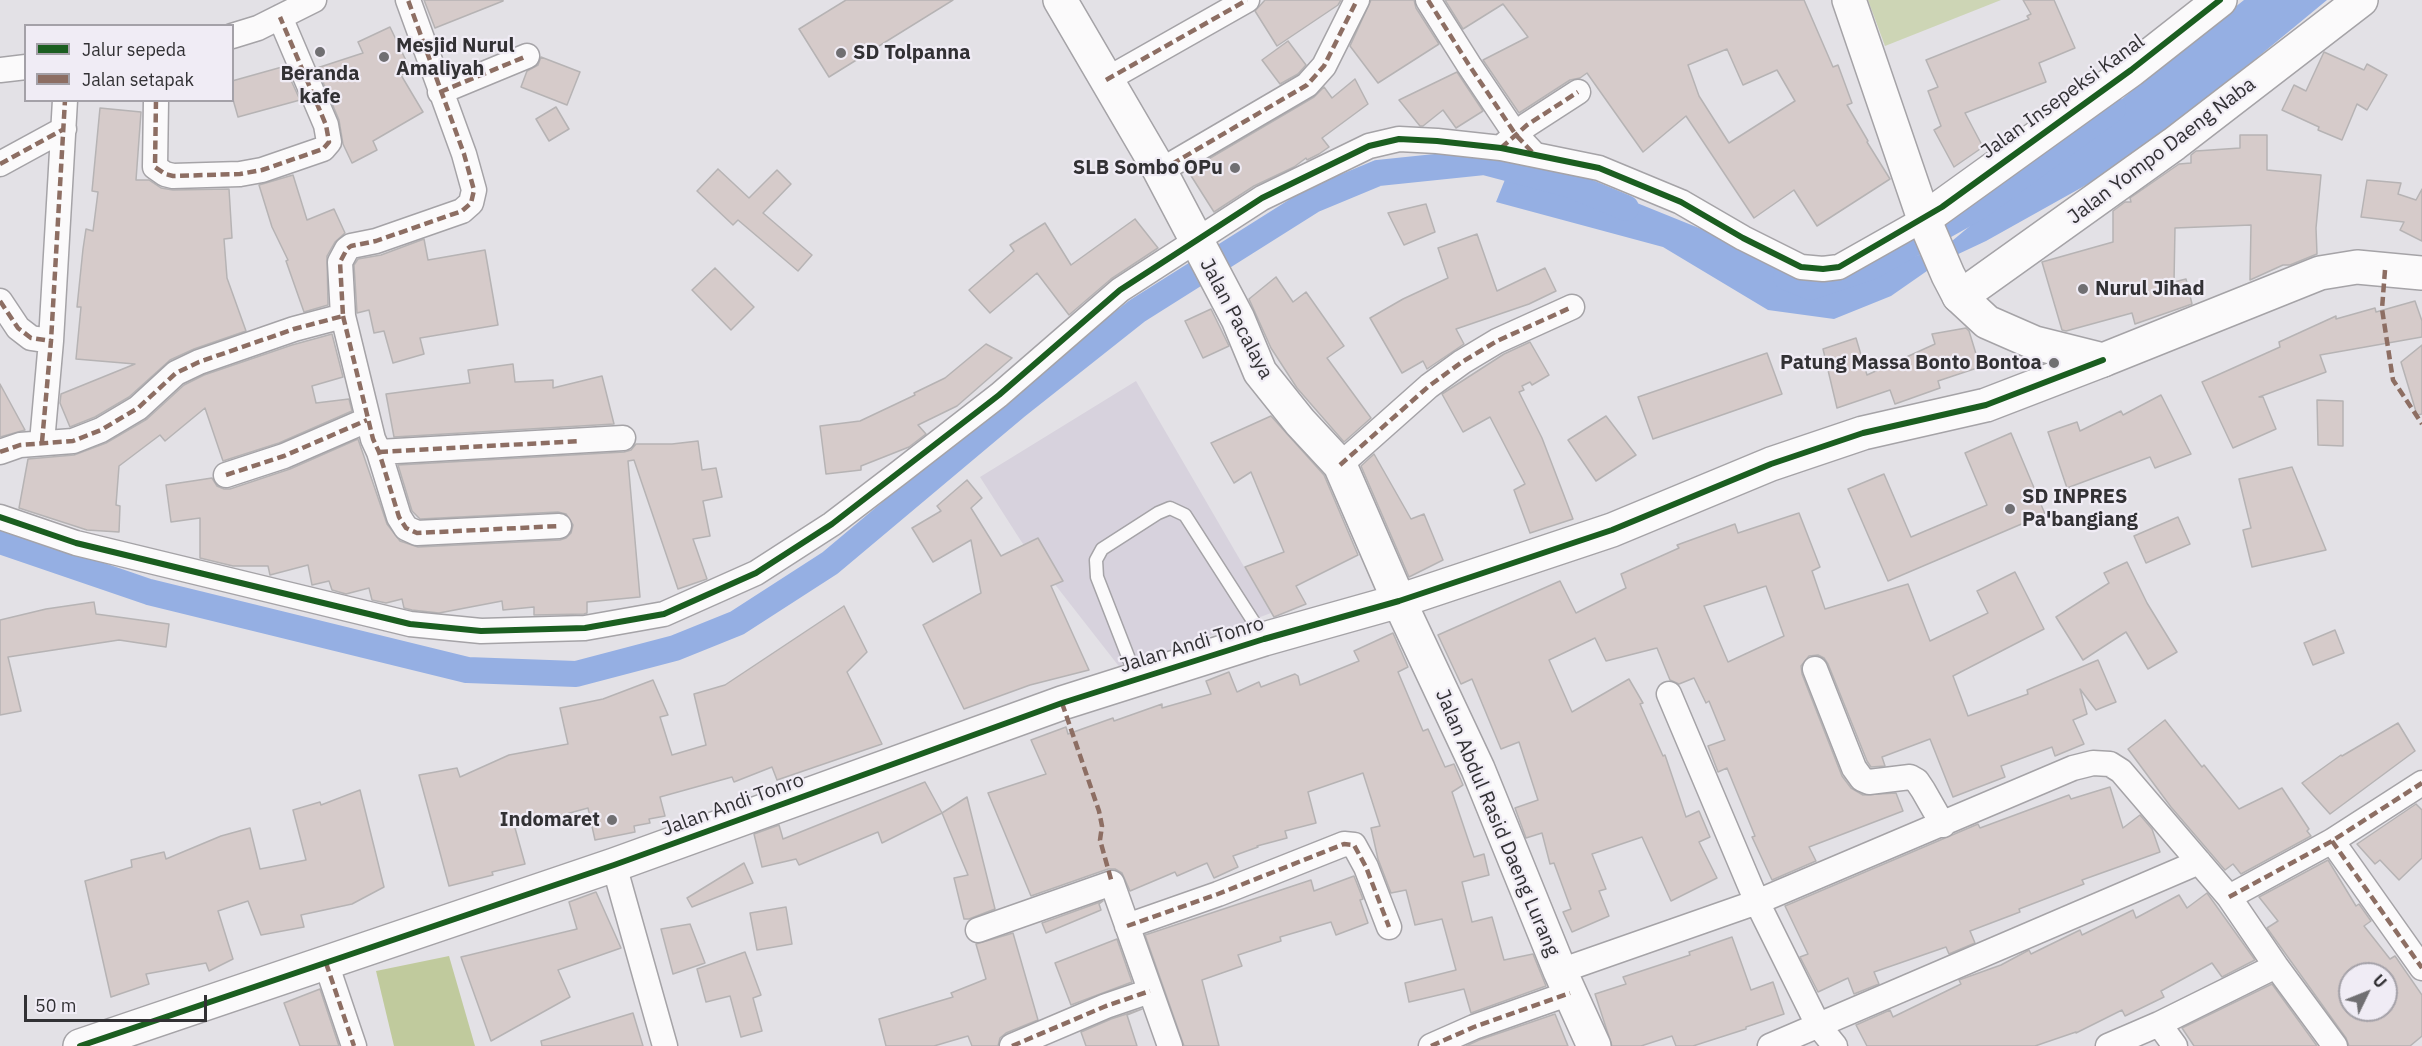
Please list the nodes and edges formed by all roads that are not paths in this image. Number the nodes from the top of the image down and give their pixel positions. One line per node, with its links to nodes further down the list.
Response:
1 (314, 0): 10 (street)
2 (408, 0): 16 (street)
3 (1060, 0): 15 (street, Jalan Pacalaya)
4 (1247, 0): 15 (street)
5 (1357, 0): 23 (street)
6 (1428, 0): 21 (street)
7 (1849, 0): 24 (street)
8 (2220, 0): 24 (street, Jalan Insepeksi Kanal)
9 (2361, 0): 27 (street, Jalan Yompo Daeng Naba)
10 (280, 17): 11 (street); 19 (street)
11 (234, 35)
12 (527, 56): 16 (street)
13 (24, 67): 14 (street)
14 (0, 70)
15 (1106, 80): 23 (street, Jalan Pacalaya)
16 (440, 92): 30 (street)
17 (1578, 92): 21 (street)
18 (65, 102): 20 (street)
19 (156, 102)
20 (64, 129): 22 (street); 31 (street)
21 (1508, 141): 24 (street); 25 (street)
22 (0, 164)
23 (1160, 171): 25 (street, Jalan Pacalaya)
24 (1927, 223): 27 (street)
25 (1205, 258): 40 (street, Jalan Pacalaya); 42 (street)
26 (2422, 273): 33 (street, Jalan Andi Tonro)
27 (1954, 285): 32 (street)
28 (0, 301): 31 (street)
29 (1572, 307): 40 (street)
30 (343, 316): 35 (street); 37 (street)
31 (51, 341): 37 (street)
32 (2035, 343): 33 (street); 34 (street)
33 (2103, 360): 34 (street, Jalan Andi Tonro)
34 (2030, 388): 44 (street, Jalan Andi Tonro)
35 (367, 420): 39 (street); 41 (street)
36 (623, 438): 39 (street)
37 (42, 442): 38 (street)
38 (0, 452)
39 (379, 453): 43 (street)
40 (1340, 465): 44 (street, Jalan Pacalaya)
41 (226, 475)
42 (0, 517)
43 (558, 526)
44 (1399, 601): 45 (street, Jalan Andi Tonro); 62 (street, Jalan Abdul Rasid Daeng Lurang)
45 (1264, 639): 47 (street, Jalan Andi Tonro); 47 (lane)
46 (1815, 669): 50 (street)
47 (1137, 679): 53 (street, Jalan Andi Tonro)
48 (1669, 694): 55 (street)
49 (2422, 783): 51 (street)
50 (1943, 825): 52 (street); 55 (street)
51 (2332, 841): 54 (street); 61 (street)
52 (2199, 862): 54 (street); 65 (street)
53 (614, 865): 59 (street, Jalan Andi Tonro); 69 (street)
54 (2229, 897): 60 (street)
55 (1758, 902): 62 (street); 65 (street)
56 (1127, 926): 57 (street); 58 (street); 63 (street)
57 (1389, 927)
58 (978, 930)
59 (326, 963): 67 (street, Jalan Andi Tonro); 68 (street)
60 (2276, 966): 64 (street); 77 (street)
61 (2422, 968)
62 (1565, 982): 66 (street); 72 (street, Jalan Abdul Rasid Daeng Lurang)
63 (1149, 992): 70 (street); 71 (street)
64 (2159, 1024): 75 (street); 76 (street)
65 (1818, 1025): 73 (street); 74 (street)
66 (1438, 1045)
67 (80, 1046)
68 (354, 1046)
69 (665, 1046)
70 (1012, 1046)
71 (1170, 1046)
72 (1594, 1046)
73 (1770, 1046)
74 (1835, 1046)
75 (2108, 1046)
76 (2175, 1046)
77 (2335, 1046)

